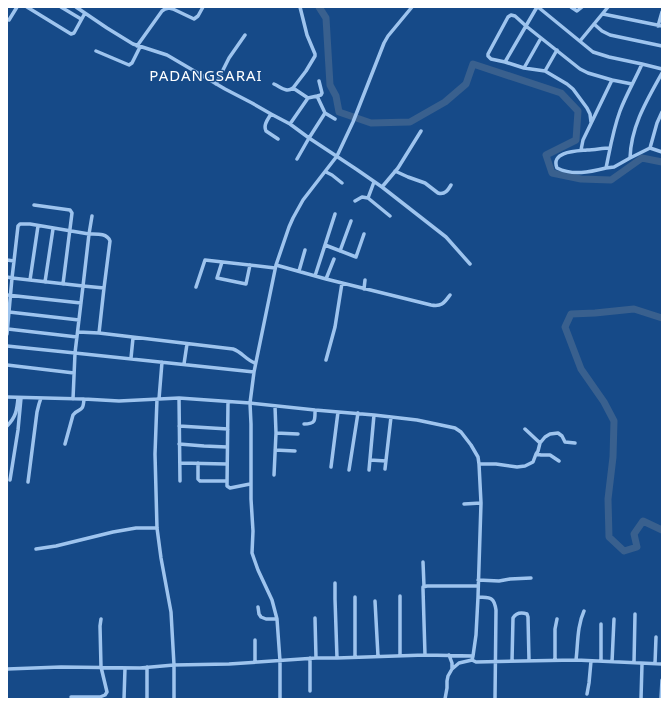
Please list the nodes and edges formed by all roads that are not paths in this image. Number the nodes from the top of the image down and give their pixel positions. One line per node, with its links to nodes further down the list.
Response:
1 (17, 7): 17 (street)
2 (27, 7): 16 (street)
3 (61, 7): 16 (street)
4 (76, 7): 12 (street)
5 (203, 7): 24 (street)
6 (300, 7): 39 (street)
7 (412, 7): 55 (street)
8 (538, 7): 19 (street); 23 (street)
9 (571, 7): 10 (street)
10 (582, 7)
11 (608, 7): 15 (street)
12 (81, 8): 14 (street)
13 (662, 12): 20 (street)
14 (85, 13): 16 (street); 24 (street)
15 (603, 14): 18 (street); 20 (street)
16 (81, 19)
17 (9, 20)
18 (594, 24): 23 (street); 25 (street)
19 (526, 26): 22 (street); 28 (street); 28 (street)
20 (660, 26)
21 (245, 35): 36 (street)
22 (541, 38): 26 (street); 30 (street)
23 (580, 41): 29 (street)
24 (138, 46): 27 (street); 36 (street)
25 (662, 46)
26 (557, 50): 32 (street); 34 (street)
27 (96, 51)
28 (505, 62): 30 (street)
29 (642, 64): 31 (street); 38 (street)
30 (524, 68): 32 (street)
31 (662, 69)
32 (545, 71): 46 (street)
33 (662, 73): 56 (street)
34 (612, 80): 38 (street); 46 (street)
35 (319, 81): 40 (street)
36 (216, 84): 44 (street)
37 (274, 84): 39 (street)
38 (632, 84): 51 (street)
39 (293, 88): 41 (street)
40 (317, 96): 41 (street); 43 (street)
41 (308, 98): 47 (street)
42 (662, 112): 52 (street)
43 (325, 113): 45 (street); 49 (street)
44 (271, 114): 47 (street); 50 (street)
45 (335, 119)
46 (591, 123): 53 (street)
47 (290, 124): 49 (street)
48 (421, 131): 59 (street)
49 (309, 138): 55 (street); 57 (street)
50 (278, 139)
51 (610, 148): 53 (street); 58 (street)
52 (650, 148): 54 (street); 56 (street)
53 (581, 150): 58 (street)
54 (662, 152)
55 (337, 156): 60 (street); 61 (street)
56 (630, 158): 58 (street)
57 (297, 159)
58 (606, 168)
59 (395, 171): 63 (street); 64 (street)
60 (326, 172): 62 (street); 86 (street)
61 (374, 182): 64 (street); 65 (street)
62 (342, 183)
63 (451, 185)
64 (382, 187): 84 (street)
65 (368, 198): 66 (street); 70 (street)
66 (354, 201)
67 (34, 205): 74 (street)
68 (335, 214): 77 (street)
69 (92, 216): 75 (street)
70 (390, 216)
71 (351, 221): 79 (street)
72 (38, 226): 73 (street); 82 (street); 92 (street)
73 (53, 228): 74 (street); 94 (street)
74 (70, 230): 75 (street); 96 (street)
75 (89, 234): 97 (street); 99 (street)
76 (364, 234): 79 (street)
77 (324, 245): 79 (street); 88 (street)
78 (305, 250): 87 (street)
79 (340, 251)
80 (334, 259): 91 (street)
81 (7, 260): 82 (street)
82 (14, 261): 90 (street)
83 (222, 262): 85 (street); 85 (street); 98 (street)
84 (470, 264)
85 (250, 265): 86 (street)
86 (276, 266): 87 (street); 118 (street)
87 (299, 271): 88 (street)
88 (315, 276): 91 (street)
89 (7, 278): 90 (street)
90 (12, 278): 92 (street); 101 (street)
91 (326, 279): 95 (street)
92 (30, 280): 94 (street)
93 (365, 280): 100 (street)
94 (45, 282): 96 (street)
95 (342, 283): 100 (street); 116 (street)
96 (63, 284): 97 (street)
97 (84, 286): 99 (street); 103 (street)
98 (196, 287)
99 (104, 288): 108 (street)
100 (364, 289): 102 (street)
101 (9, 295): 103 (street); 104 (street)
102 (450, 295)
103 (81, 303): 105 (street)
104 (9, 312): 105 (street); 106 (street)
105 (79, 320): 107 (street)
106 (8, 329): 109 (street); 110 (street)
107 (78, 332): 108 (street); 110 (street)
108 (99, 333): 111 (street)
109 (7, 334)
110 (77, 337): 114 (street)
111 (133, 338): 112 (street); 115 (street)
112 (187, 344): 118 (street); 119 (street)
113 (7, 346): 114 (street)
114 (75, 353): 115 (street); 122 (street)
115 (131, 358): 117 (street)
116 (326, 360)
117 (162, 362): 119 (street); 129 (street)
118 (255, 363): 121 (street)
119 (184, 364): 121 (street)
120 (7, 365): 122 (street)
121 (254, 372): 131 (street)
122 (74, 373): 127 (street)
123 (7, 397): 124 (street)
124 (20, 398): 125 (street); 139 (street); 165 (street)
125 (41, 398): 127 (street); 168 (street)
126 (179, 398): 129 (street); 130 (street); 140 (street)
127 (73, 399): 128 (street)
128 (84, 399): 129 (street); 147 (street)
129 (158, 399): 172 (street)
130 (228, 402): 131 (street); 141 (street)
131 (250, 403): 132 (street); 169 (street)
132 (275, 406): 133 (street); 143 (street)
133 (315, 410): 134 (street); 138 (street)
134 (338, 412): 135 (street); 160 (street)
135 (358, 413): 136 (street); 162 (street)
136 (374, 415): 137 (street); 153 (street)
137 (391, 417): 154 (street); 159 (street)
138 (304, 424)
139 (7, 426)
140 (179, 426): 141 (street); 148 (street)
141 (228, 429): 149 (street)
142 (525, 429): 145 (street)
143 (276, 433): 144 (street); 150 (street)
144 (298, 434)
145 (540, 442): 146 (street); 152 (street)
146 (575, 443)
147 (65, 444)
148 (179, 444): 149 (street); 156 (street)
149 (226, 446): 158 (street)
150 (275, 450): 151 (street); 164 (street)
151 (295, 451)
152 (536, 454): 155 (street); 159 (street)
153 (370, 460): 154 (street); 163 (street)
154 (386, 461): 161 (street)
155 (559, 461)
156 (180, 463): 157 (street); 167 (street)
157 (198, 463): 158 (street); 166 (street)
158 (226, 464): 166 (street)
159 (480, 464): 170 (street)
160 (331, 467)
161 (385, 468)
162 (350, 470)
163 (369, 470)
164 (274, 475)
165 (10, 480)
166 (226, 480): 169 (street)
167 (180, 481)
168 (28, 482)
169 (250, 484): 187 (street)
170 (480, 503): 171 (street); 176 (street)
171 (464, 504)
172 (157, 528): 173 (street); 218 (street)
173 (36, 550)
174 (423, 562): 178 (street)
175 (531, 578): 176 (street)
176 (478, 580): 179 (street)
177 (335, 583): 202 (street)
178 (424, 586): 179 (street); 195 (street)
179 (478, 586): 182 (street)
180 (400, 596): 198 (street)
181 (355, 597): 199 (street)
182 (478, 597): 203 (street); 211 (street)
183 (376, 601): 197 (street)
184 (258, 607): 187 (street)
185 (584, 611): 206 (street)
186 (635, 614): 214 (street)
187 (277, 618): 207 (street)
188 (314, 618): 201 (street)
189 (101, 619): 219 (street)
190 (557, 619): 205 (street)
191 (614, 619): 213 (street)
192 (601, 624): 212 (street)
193 (656, 637): 216 (street)
194 (255, 640): 210 (street)
195 (425, 655): 196 (street); 198 (street)
196 (449, 655): 203 (street); 223 (street)
197 (378, 656): 198 (street); 199 (street)
198 (400, 656)
199 (355, 657): 202 (street)
200 (310, 658): 201 (street); 207 (street); 225 (street)
201 (316, 658): 202 (street)
202 (338, 658)
203 (472, 658): 211 (street); 223 (street)
204 (529, 660): 205 (street); 208 (street); 208 (street)
205 (555, 660): 206 (street)
206 (576, 660): 209 (street)
207 (280, 661): 210 (street); 231 (street)
208 (512, 661): 211 (street)
209 (591, 661): 212 (street); 226 (street)
210 (255, 662): 218 (street)
211 (496, 662): 233 (street)
212 (601, 662): 213 (street)
213 (612, 662): 214 (street)
214 (634, 663): 215 (street)
215 (642, 664): 216 (street); 234 (street)
216 (655, 664): 217 (street)
217 (662, 664)
218 (174, 666): 220 (street); 230 (street)
219 (101, 667): 221 (street); 222 (street); 227 (street)
220 (147, 667): 221 (street); 229 (street)
221 (125, 668): 228 (street)
222 (7, 669)
223 (452, 669): 232 (street)
224 (662, 680): 235 (street)
225 (310, 691)
226 (587, 694)
227 (71, 697)
228 (124, 699)
229 (147, 699)
230 (174, 699)
231 (280, 699)
232 (445, 699)
233 (495, 699)
234 (641, 699)
235 (661, 699)

